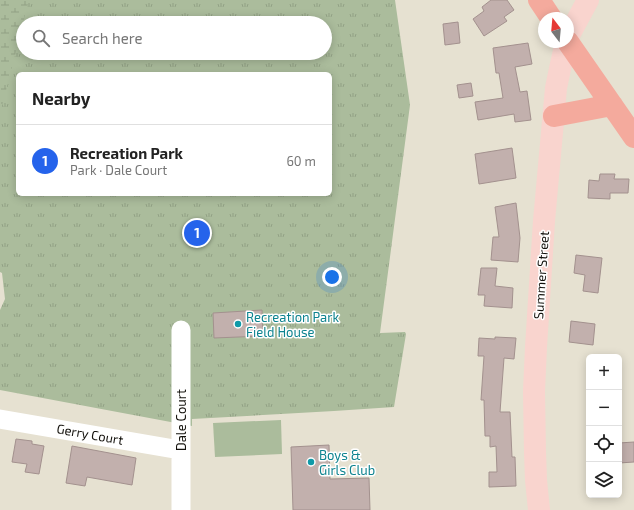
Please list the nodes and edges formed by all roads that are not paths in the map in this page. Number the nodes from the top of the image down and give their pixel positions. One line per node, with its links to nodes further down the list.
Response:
1 (539, 0): 3 (main road)
2 (588, 0): 4 (street)
3 (547, 12)
4 (574, 26)
5 (565, 48): 8 (street, Summer Street)
6 (571, 48): 7 (main road)
7 (612, 105): 8 (main road); 9 (main road)
8 (554, 116): 14 (street, Summer Street)
9 (634, 137)
10 (181, 330): 12 (street, Dale Court)
11 (0, 419): 12 (street, Gerry Court)
12 (180, 450): 13 (street, Dale Court)
13 (180, 510)
14 (539, 510)

